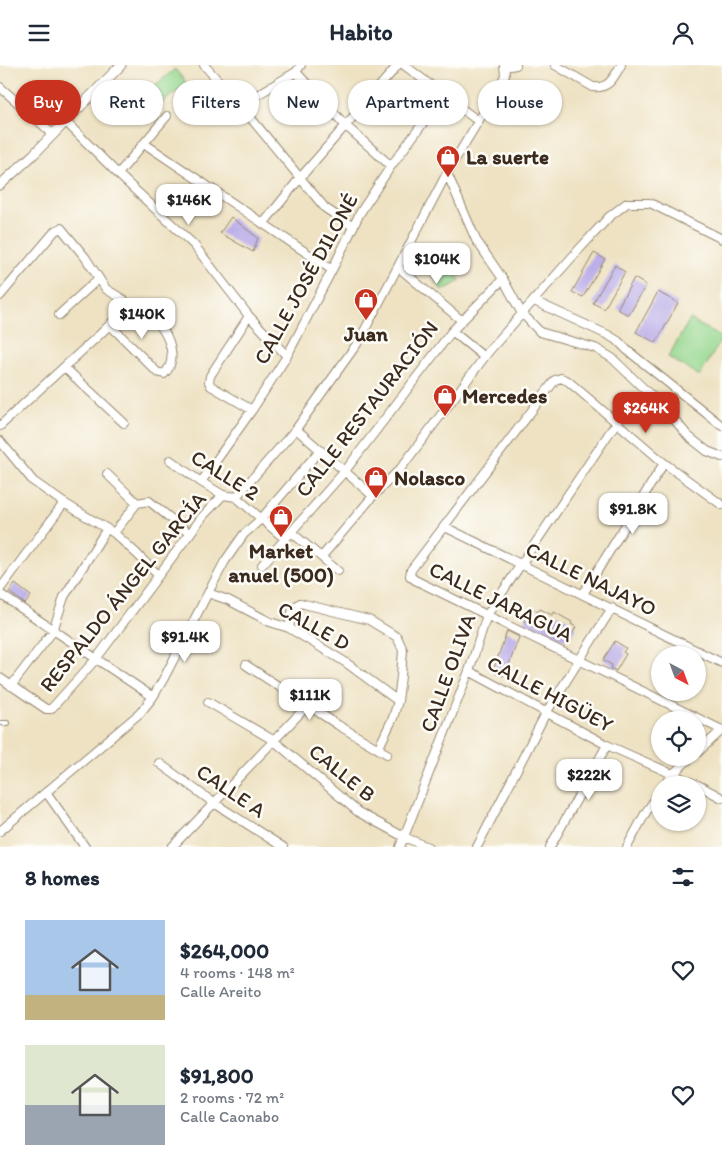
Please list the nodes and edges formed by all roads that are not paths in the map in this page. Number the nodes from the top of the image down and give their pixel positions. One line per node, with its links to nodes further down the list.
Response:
1 (122, 65): 15 (street)
2 (204, 65): 10 (street)
3 (398, 65): 23 (street)
4 (404, 65): 11 (street)
5 (516, 65): 8 (street)
6 (555, 65): 7 (street)
7 (621, 65)
8 (504, 66): 12 (street)
9 (299, 69): 14 (street); 23 (street)
10 (218, 80)
11 (424, 80)
12 (503, 80)
13 (0, 87): 24 (street)
14 (259, 93)
15 (81, 105)
16 (468, 113): 18 (street)
17 (167, 117): 25 (street)
18 (478, 121): 27 (street)
19 (61, 125): 24 (street)
20 (69, 125): 28 (street)
21 (256, 125): 29 (street)
22 (422, 125): 26 (street, CALLE JOSÉ DILONÉ)
23 (346, 127): 26 (street); 29 (street)
24 (53, 134): 30 (street)
25 (145, 143): 28 (street); 31 (street)
26 (391, 166): 32 (street, CALLE JOSÉ DILONÉ)
27 (447, 173): 34 (street); 37 (street)
28 (118, 174): 43 (street)
29 (300, 178): 31 (street); 32 (street)
30 (0, 185)
31 (263, 224): 35 (street)
32 (352, 226): 35 (street, CALLE JOSÉ DILONÉ)
33 (722, 239): 39 (street)
34 (398, 267): 44 (street); 55 (street)
35 (332, 270): 47 (street, CALLE JOSÉ DILONÉ)
36 (98, 279): 38 (street); 40 (street); 42 (street)
37 (503, 279): 41 (street); 44 (street, CALLE RESTAURACIÓN)
38 (0, 296)
39 (534, 301): 41 (street); 54 (street)
40 (128, 309): 45 (street); 45 (street)
41 (523, 313): 48 (street); 58 (street)
42 (59, 315)
43 (249, 316): 47 (street); 50 (street)
44 (461, 320): 46 (street, CALLE RESTAURACIÓN)
45 (110, 325): 49 (street)
46 (452, 331): 48 (street); 61 (street, CALLE RESTAURACIÓN)
47 (287, 356): 50 (street, CALLE JOSÉ DILONÉ)
48 (484, 357): 65 (street)
49 (64, 367): 51 (street); 53 (street)
50 (252, 410): 63 (street, CALLE JOSÉ DILONÉ)
51 (124, 423)
52 (616, 423): 60 (street); 71 (street, CALLE JARAGUA); 78 (street, CALLE OLIVA)
53 (0, 426)
54 (722, 426)
55 (296, 429): 57 (street); 66 (street)
56 (0, 441): 67 (street)
57 (320, 450): 61 (street); 70 (street)
58 (722, 457)
59 (170, 460): 63 (street, CALLE 2)
60 (664, 463): 69 (street); 83 (street)
61 (345, 471): 65 (street); 73 (street, CALLE RESTAURACIÓN)
62 (107, 474): 68 (street)
63 (202, 482): 64 (street, CALLE 2)
64 (223, 495): 66 (street, CALLE 2); 74 (street, RESPALDO ÁNGEL GARCÍA)
65 (373, 496): 76 (street)
66 (236, 497): 70 (street, CALLE 2)
67 (64, 503): 72 (street); 81 (street)
68 (137, 503): 72 (street); 74 (street)
69 (722, 505)
70 (261, 519): 75 (street, CALLE 2); 82 (street)
71 (446, 527): 78 (street, CALLE NAJAYO); 86 (street, CALLE JARAGUA)
72 (110, 531): 80 (street); 88 (street)
73 (291, 532): 75 (street, CALLE RESTAURACIÓN); 76 (street)
74 (190, 534): 80 (street, RESPALDO ÁNGEL GARCÍA)
75 (285, 539): 77 (street, CALLE RESTAURACIÓN)
76 (320, 556): 79 (street)
77 (262, 565)
78 (522, 566): 83 (street, CALLE NAJAYO); 86 (street, CALLE OLIVA)
79 (338, 571)
80 (158, 575): 89 (street, RESPALDO ÁNGEL GARCÍA)
81 (0, 589)
82 (208, 593): 87 (street, CALLE D); 96 (street)
83 (583, 594): 85 (street, CALLE NAJAYO)
84 (0, 595): 88 (street)
85 (612, 608): 90 (street); 91 (street, CALLE NAJAYO)
86 (487, 615): 90 (street, CALLE JARAGUA); 93 (street, CALLE OLIVA)
87 (288, 628): 97 (street, CALLE D); 97 (street)
88 (53, 631): 89 (street); 95 (street)
89 (96, 659): 95 (street, RESPALDO ÁNGEL GARCÍA); 96 (street)
90 (580, 659): 100 (street); 103 (street, CALLE JARAGUA)
91 (722, 663)
92 (246, 665): 99 (street)
93 (469, 671): 100 (street, CALLE HIGÜEY); 119 (street, CALLE OLIVA)
94 (0, 678): 95 (street)
95 (11, 686)
96 (153, 697): 114 (street)
97 (398, 701): 107 (street)
98 (208, 702): 104 (street, CALLE B)
99 (307, 706): 104 (street); 107 (street)
100 (546, 713): 105 (street, CALLE HIGÜEY); 125 (street)
101 (0, 723): 102 (lane)
102 (7, 723)
103 (722, 730): 106 (street)
104 (273, 740): 116 (street); 119 (street, CALLE B)
105 (607, 745): 111 (street, CALLE HIGÜEY); 126 (street)
106 (706, 745)
107 (378, 749): 108 (street)
108 (387, 754)
109 (159, 763): 116 (street, CALLE A)
110 (681, 766): 111 (street)
111 (673, 774): 112 (street, CALLE HIGÜEY)
112 (677, 776)
113 (706, 790): 115 (street, CALLE HIGÜEY)
114 (46, 792): 118 (street); 120 (street)
115 (722, 798)
116 (214, 803): 121 (street); 122 (street, CALLE A)
117 (651, 805): 127 (street)
118 (0, 831)
119 (404, 837): 123 (street, CALLE OLIVA); 124 (street, CALLE B)
120 (85, 847)
121 (172, 847)
122 (283, 847)
123 (400, 847)
124 (428, 847)
125 (477, 847)
126 (550, 847)
127 (627, 847)

